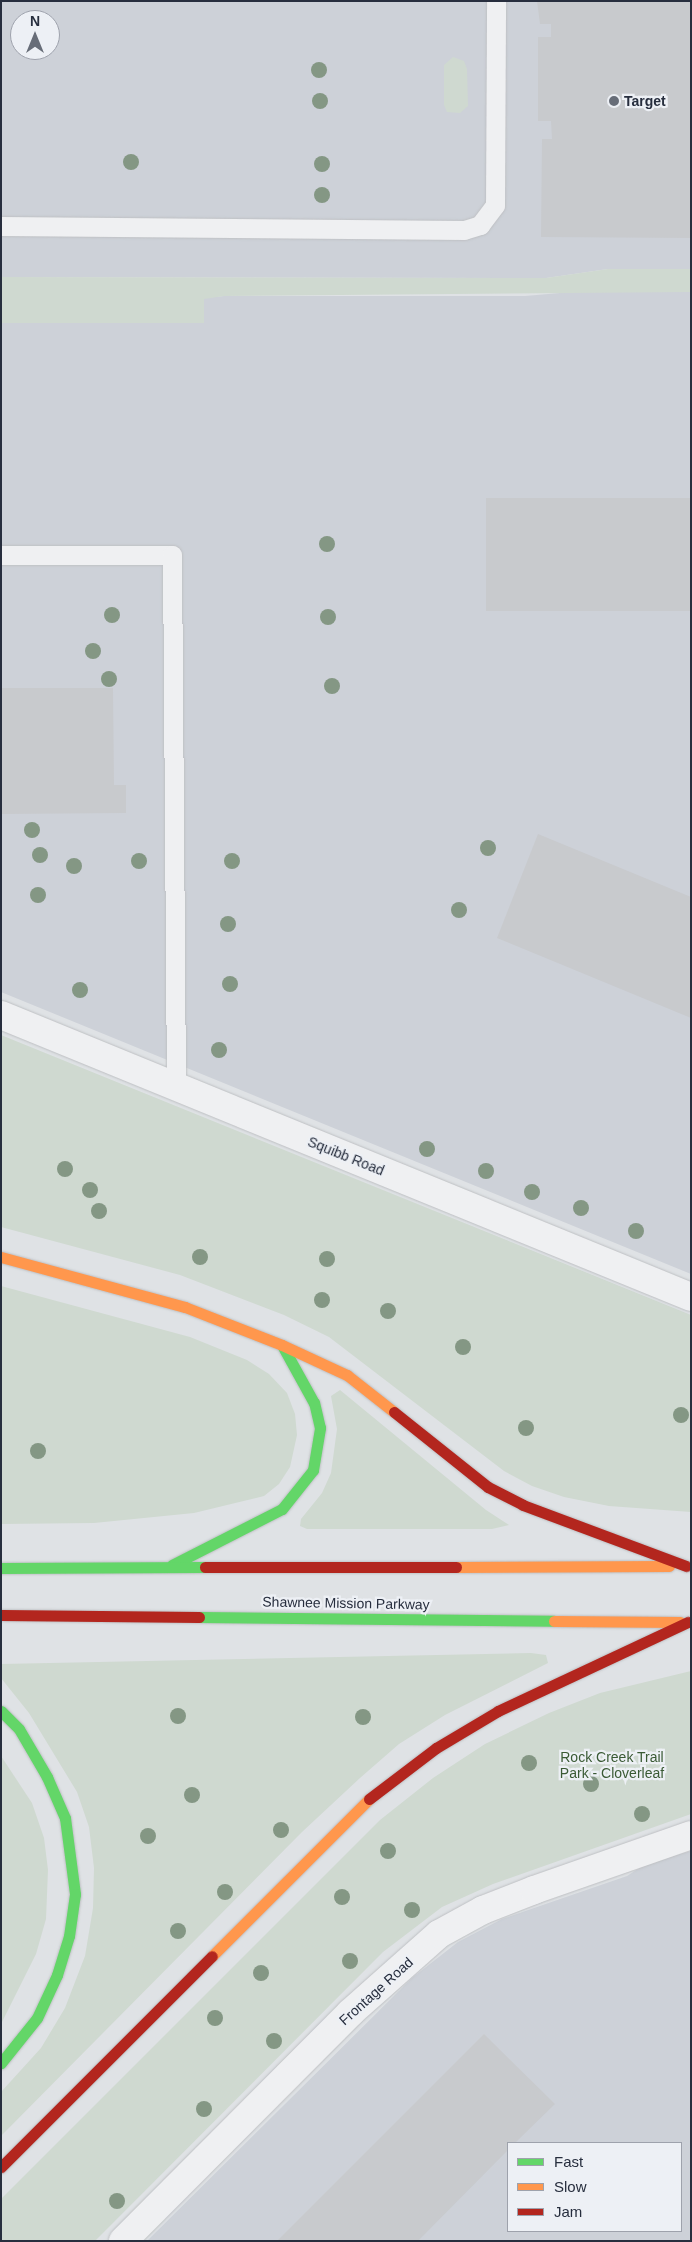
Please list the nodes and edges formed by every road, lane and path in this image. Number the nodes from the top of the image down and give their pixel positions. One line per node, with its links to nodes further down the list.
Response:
1 (496, 1): 2 (lane)
2 (1, 226)
3 (1, 555): 5 (lane)
4 (1, 1015): 5 (street, Squibb Road)
5 (176, 1086): 7 (street, Squibb Road)
6 (1, 1257): 8 (highway)
7 (691, 1297)
8 (282, 1345): 9 (highway); 11 (highway)
9 (688, 1566): 11 (highway)
10 (1, 1568): 11 (highway)
11 (166, 1568)
12 (1, 1615): 13 (highway, Shawnee Mission Parkway)
13 (689, 1622): 17 (highway)
14 (1, 1711): 16 (highway)
15 (691, 1835): 18 (street, Frontage Road)
16 (1, 2063)
17 (1, 2167)
18 (123, 2241)

